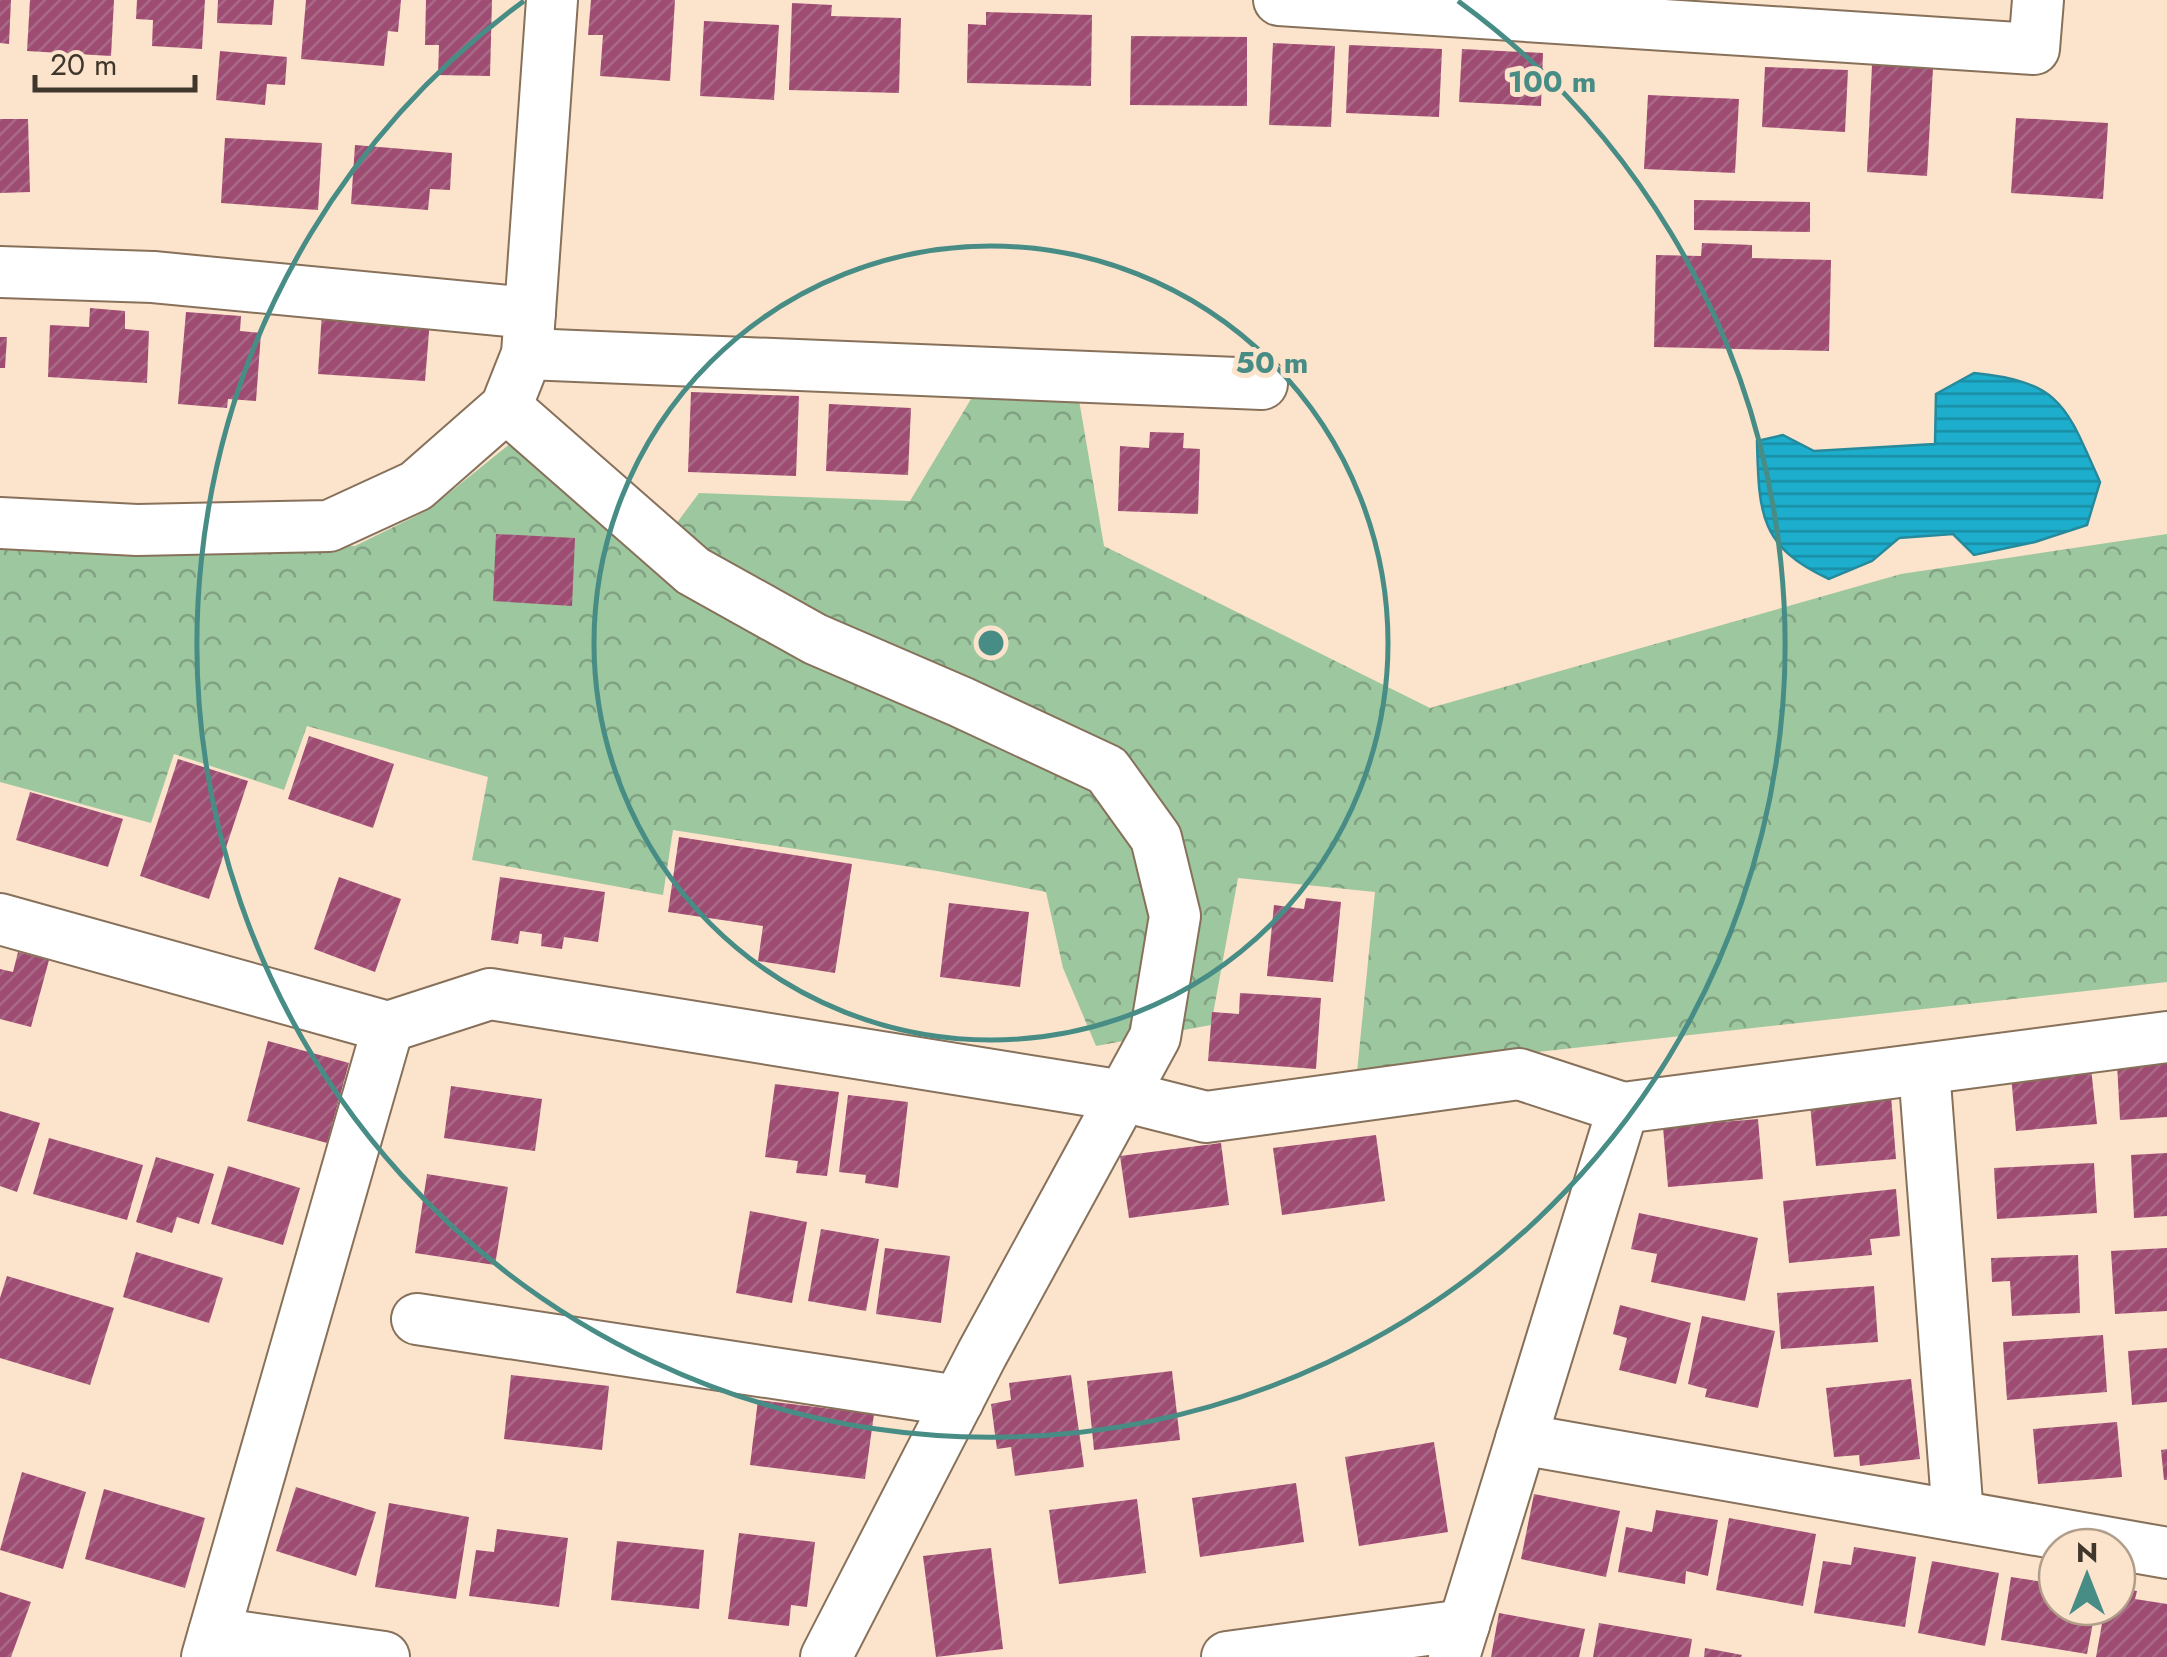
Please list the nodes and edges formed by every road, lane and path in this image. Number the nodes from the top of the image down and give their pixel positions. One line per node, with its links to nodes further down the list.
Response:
1 (552, 0): 6 (street)
2 (2038, 0): 4 (street)
3 (1306, 1): 4 (street)
4 (1844, 18)
5 (0, 272): 6 (street)
6 (528, 333): 7 (street); 8 (street)
7 (1262, 384)
8 (506, 407): 9 (street); 14 (street)
9 (0, 523)
10 (0, 919): 11 (street)
11 (388, 1027): 14 (street); 22 (street)
12 (2167, 1037): 13 (street)
13 (1924, 1068): 15 (street); 19 (street)
14 (1123, 1096): 15 (street); 17 (street)
15 (1623, 1108): 18 (street)
16 (417, 1319): 17 (street)
17 (958, 1401): 24 (street)
18 (1521, 1439): 19 (street); 21 (street)
19 (1958, 1516): 20 (street)
20 (2167, 1552)
21 (1459, 1641): 25 (street)
22 (210, 1645): 23 (street)
23 (384, 1657)
24 (826, 1657)
25 (1227, 1657)

